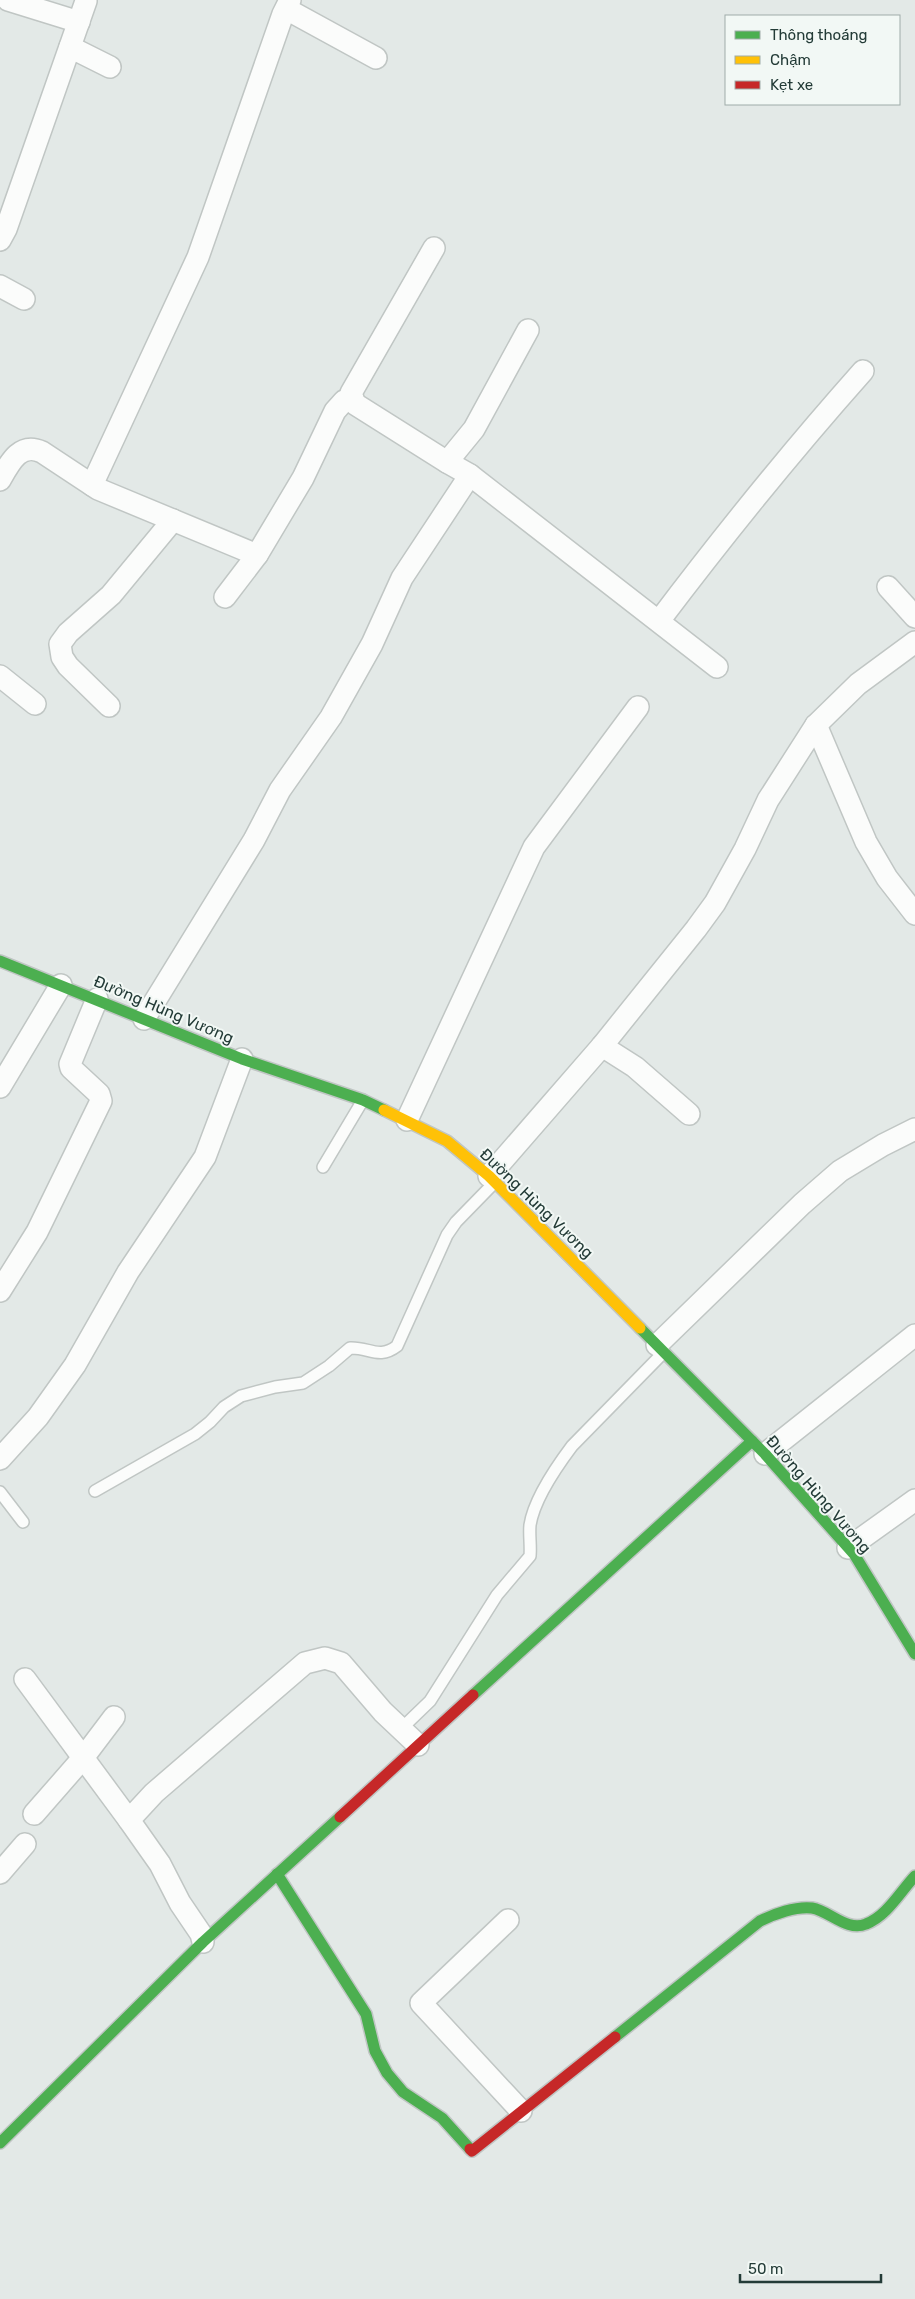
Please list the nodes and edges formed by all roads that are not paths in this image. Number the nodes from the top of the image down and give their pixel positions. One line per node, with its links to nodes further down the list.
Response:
1 (8, 0): 4 (street)
2 (86, 1): 4 (street)
3 (288, 5): 6 (street); 18 (street)
4 (79, 22): 5 (street)
5 (70, 47): 7 (street); 8 (street)
6 (376, 58)
7 (110, 68)
8 (0, 240)
9 (434, 248): 14 (street)
10 (0, 286): 11 (street)
11 (24, 299)
12 (528, 330): 15 (street)
13 (863, 371): 24 (street)
14 (352, 399): 15 (street); 20 (street)
15 (447, 462): 16 (street)
16 (470, 475): 24 (street); 36 (street)
17 (0, 480): 18 (street)
18 (92, 485): 19 (street)
19 (172, 520): 20 (street); 29 (street)
20 (257, 555): 22 (street)
21 (888, 587): 23 (street)
22 (225, 597)
23 (915, 617)
24 (659, 622): 26 (street)
25 (915, 642): 31 (street)
26 (717, 666)
27 (0, 676): 28 (street)
28 (35, 704)
29 (109, 706)
30 (638, 707): 42 (street)
31 (816, 725): 32 (street); 37 (street)
32 (915, 914)
33 (0, 961): 34 (street, Đường Hùng Vương)
34 (61, 985): 35 (street, Đường Hùng Vương); 39 (street)
35 (97, 999): 36 (street, Đường Hùng Vương); 46 (street)
36 (144, 1019): 38 (street, Đường Hùng Vương)
37 (602, 1046): 41 (street); 45 (street)
38 (242, 1059): 40 (street, Đường Hùng Vương); 50 (street)
39 (0, 1087)
40 (363, 1100): 42 (street, Đường Hùng Vương); 44 (lane)
41 (690, 1114)
42 (407, 1120): 45 (street, Đường Hùng Vương)
43 (915, 1129): 48 (street)
44 (323, 1168)
45 (492, 1179): 48 (street, Đường Hùng Vương); 51 (lane)
46 (0, 1291)
47 (915, 1335): 49 (street)
48 (660, 1348): 49 (street, Đường Hùng Vương); 59 (lane)
49 (758, 1448): 55 (street, Đường Hùng Vương); 60 (street)
50 (3, 1449)
51 (95, 1491)
52 (0, 1492): 54 (lane)
53 (915, 1500): 55 (street)
54 (23, 1522)
55 (848, 1548): 56 (street, Đường Hùng Vương)
56 (915, 1654)
57 (25, 1679): 61 (street)
58 (114, 1717): 61 (street)
59 (402, 1728): 60 (street); 63 (street)
60 (418, 1745): 66 (street)
61 (83, 1758): 62 (street); 63 (street)
62 (34, 1814)
63 (129, 1820): 69 (street)
64 (25, 1844): 65 (street)
65 (0, 1873)
66 (277, 1874): 69 (street); 70 (street)
67 (915, 1876): 70 (street)
68 (508, 1920): 70 (street)
69 (203, 1942): 71 (street)
70 (521, 2111)
71 (0, 2144)

